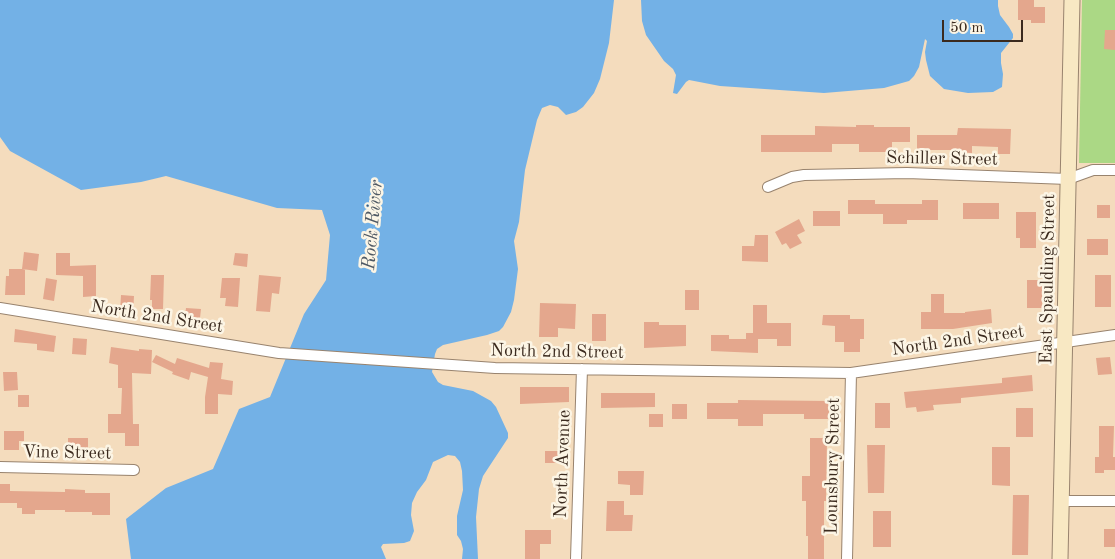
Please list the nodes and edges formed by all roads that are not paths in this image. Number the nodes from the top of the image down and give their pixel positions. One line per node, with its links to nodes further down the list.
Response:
1 (1072, 0): 3 (street, East Spaulding Street)
2 (1115, 170): 3 (street, Schiller Street)
3 (1068, 179): 4 (street, Schiller Street); 7 (street, East Spaulding Street)
4 (768, 188)
5 (0, 308): 8 (street, North 2nd Street)
6 (1115, 335): 7 (street, North 2nd Street)
7 (1065, 342): 9 (street, North 2nd Street); 12 (street, East Spaulding Street)
8 (582, 369): 9 (street, North 2nd Street); 14 (street, North Avenue)
9 (851, 373): 15 (street, Lounsbury Street)
10 (0, 468): 11 (street, Vine Street)
11 (134, 470)
12 (1061, 501): 13 (street); 16 (street, East Spaulding Street)
13 (1115, 501)
14 (576, 559)
15 (847, 559)
16 (1060, 559)

